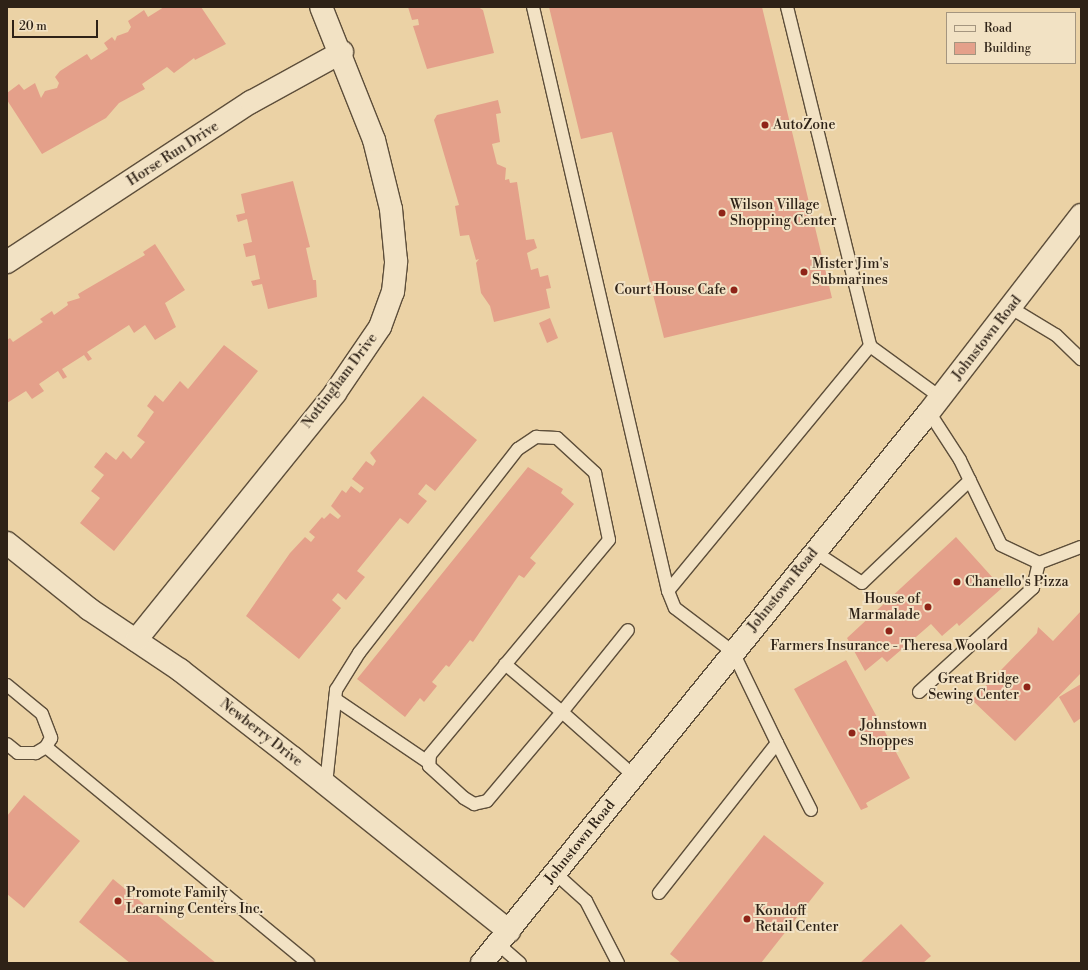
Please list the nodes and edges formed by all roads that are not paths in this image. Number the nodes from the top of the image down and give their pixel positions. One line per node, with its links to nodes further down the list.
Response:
1 (321, 7): 4 (street, Nottingham Drive)
2 (533, 7): 16 (lane)
3 (787, 7): 8 (lane)
4 (342, 52): 6 (street, Horse Run Drive); 18 (street, Nottingham Drive)
5 (1081, 215): 7 (street, Johnstown Road)
6 (7, 262)
7 (1010, 308): 9 (lane); 10 (street, Johnstown Road)
8 (870, 346): 10 (lane); 16 (lane)
9 (1081, 359)
10 (934, 404): 11 (lane); 14 (street, Johnstown Road)
11 (970, 480): 14 (lane); 15 (lane)
12 (7, 543): 18 (street, Newberry Drive)
13 (1081, 547): 15 (lane)
14 (815, 552): 19 (street, Johnstown Road)
15 (1039, 563): 22 (lane)
16 (668, 591): 19 (lane)
17 (628, 630): 24 (lane)
18 (136, 640): 30 (street, Newberry Drive)
19 (733, 652): 25 (lane); 29 (street, Johnstown Road)
20 (505, 664): 23 (lane); 24 (lane); 28 (lane)
21 (7, 685): 27 (lane)
22 (919, 692)
23 (335, 699): 28 (lane); 30 (lane)
24 (562, 712): 28 (lane); 29 (lane)
25 (777, 743): 31 (lane); 33 (lane)
26 (7, 744): 27 (lane)
27 (46, 747): 35 (lane)
28 (429, 763)
29 (633, 775): 32 (street, Johnstown Road)
30 (326, 784): 34 (street, Newberry Drive)
31 (811, 810)
32 (555, 873): 34 (street, Johnstown Road); 38 (lane)
33 (658, 893)
34 (504, 937): 36 (street, Johnstown Road); 37 (lane)
35 (308, 963)
36 (482, 963)
37 (520, 963)
38 (618, 963)

